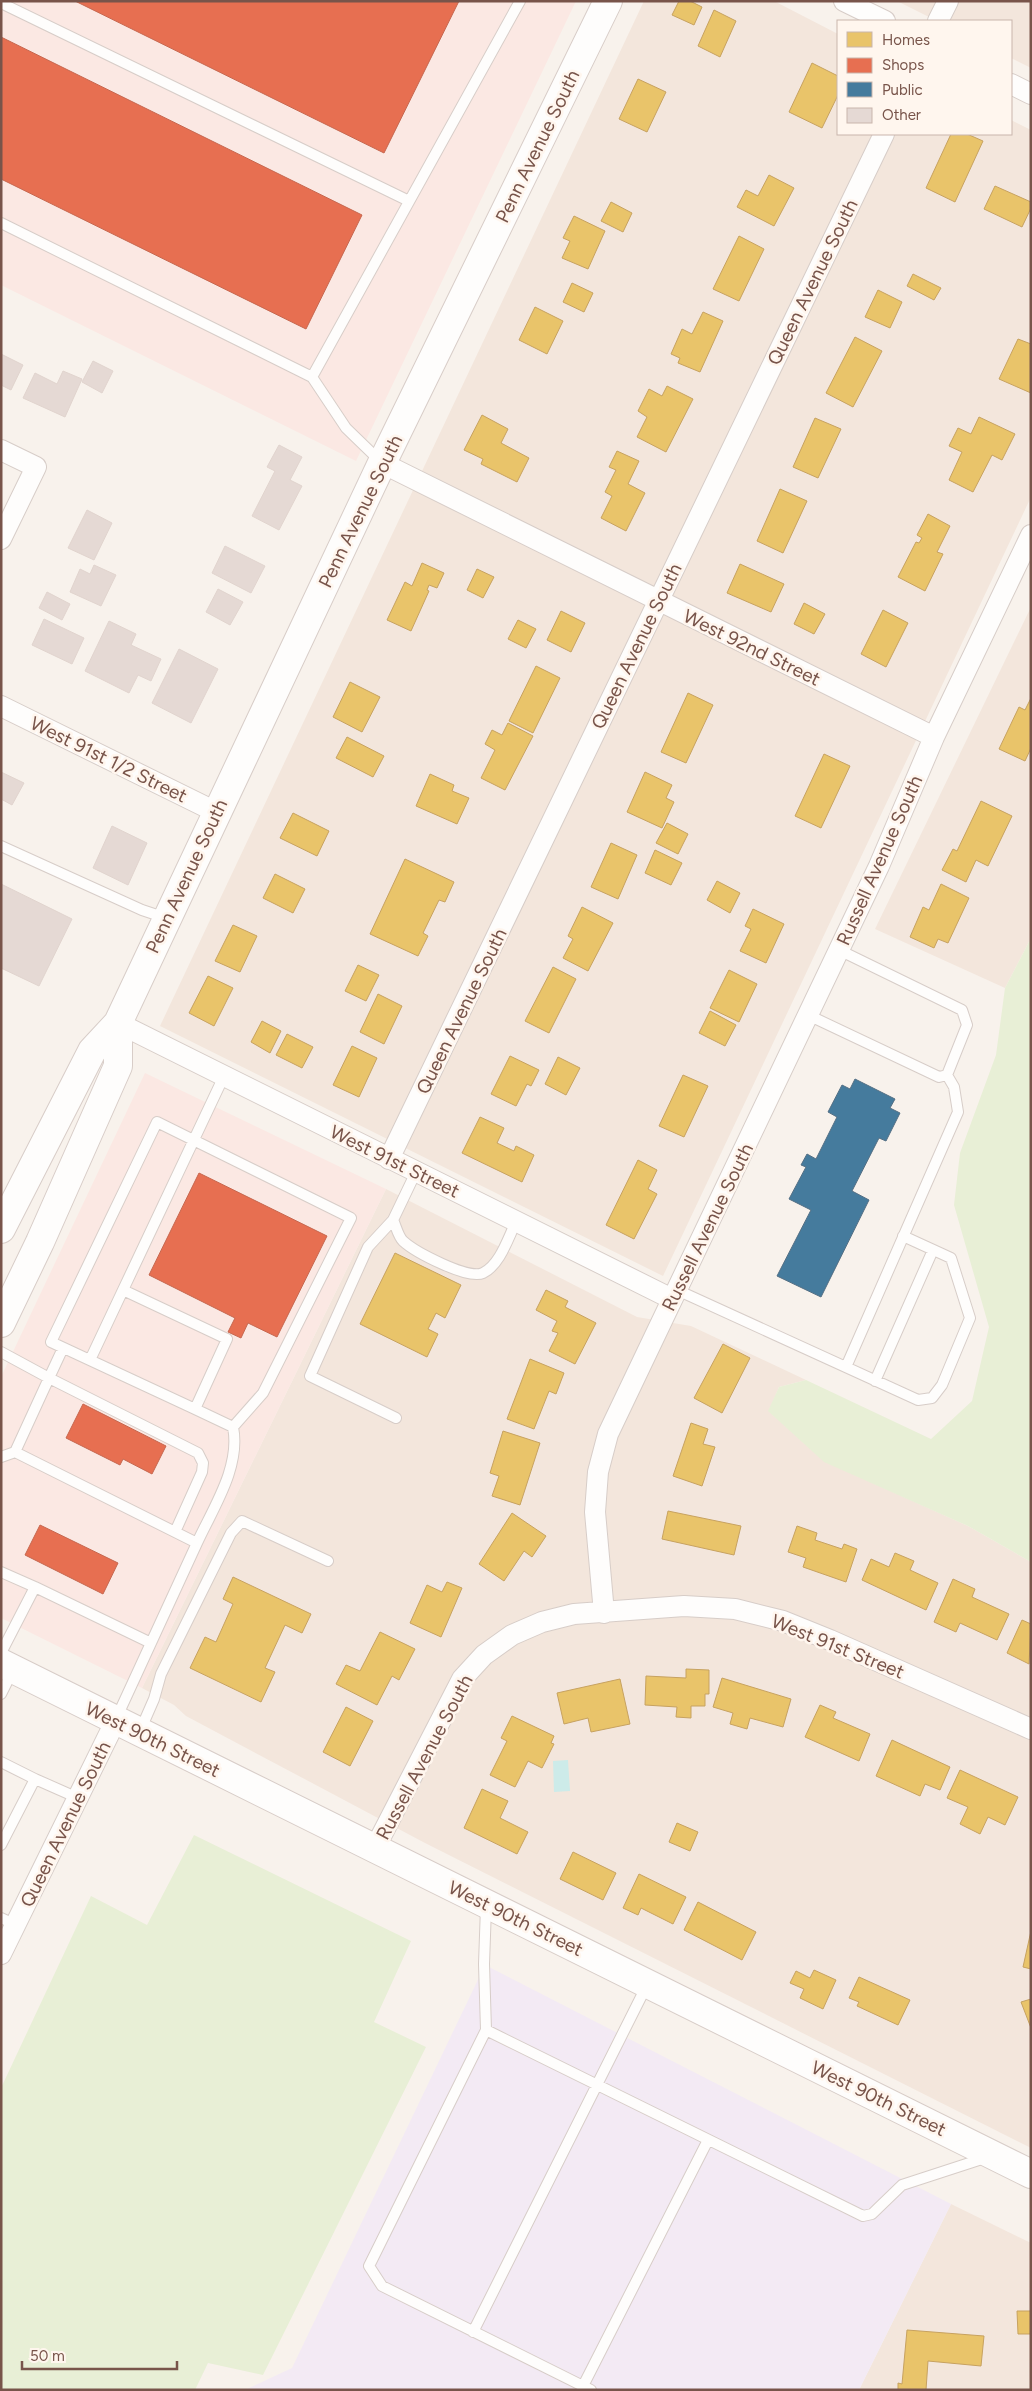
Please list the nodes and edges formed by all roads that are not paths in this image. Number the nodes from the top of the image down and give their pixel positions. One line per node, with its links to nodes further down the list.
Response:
1 (520, 1): 11 (lane)
2 (608, 1): 15 (main road, Penn Avenue South)
3 (844, 1): 6 (street)
4 (948, 1): 7 (street)
5 (1, 3): 11 (lane)
6 (883, 20)
7 (938, 20)
8 (1012, 84): 9 (street)
9 (1031, 94)
10 (884, 135): 18 (street, Queen Avenue South)
11 (409, 201): 13 (lane)
12 (1, 223): 13 (lane)
13 (312, 377): 15 (lane)
14 (1, 450): 17 (street)
15 (382, 463): 18 (street, West 92nd Street); 21 (main road, Penn Avenue South)
16 (1031, 535): 20 (street, Russell Avenue South)
17 (1, 539)
18 (658, 601): 20 (street, West 92nd Street); 30 (street, Queen Avenue South)
19 (1, 706): 21 (street, West 91st 1/2 Street)
20 (934, 737): 24 (street, Russell Avenue South)
21 (216, 812): 23 (main road, Penn Avenue South)
22 (1, 846): 23 (lane)
23 (166, 918): 26 (main road, Penn Avenue South)
24 (839, 950): 25 (street, Russell Avenue South); 27 (lane)
25 (808, 1016): 27 (lane); 38 (street, Russell Avenue South)
26 (118, 1023): 28 (street, West 91st Street); 34 (main road, Penn Avenue South); 39 (main road, Penn Avenue South)
27 (947, 1075): 35 (lane)
28 (224, 1076): 29 (lane); 30 (street, West 91st Street)
29 (193, 1140): 37 (lane); 40 (lane); 48 (lane)
30 (389, 1159): 31 (street, West 91st Street)
31 (416, 1172): 32 (lane); 33 (street, West 91st Street)
32 (393, 1220): 33 (lane); 47 (lane)
33 (516, 1222): 38 (street, West 91st Street)
34 (2, 1227)
35 (903, 1236): 36 (lane); 43 (lane)
36 (933, 1250): 45 (lane); 45 (lane)
37 (123, 1290): 42 (lane); 46 (lane)
38 (675, 1294): 43 (lane); 56 (street, Russell Avenue South)
39 (1, 1323)
40 (63, 1348): 42 (lane); 44 (lane)
41 (1, 1352): 44 (lane)
42 (90, 1360): 46 (lane)
43 (846, 1367): 45 (lane)
44 (49, 1378): 49 (lane); 51 (lane)
45 (875, 1381)
46 (195, 1409): 48 (lane)
47 (396, 1418)
48 (233, 1427): 52 (lane)
49 (15, 1452): 50 (lane); 51 (lane)
50 (1, 1457)
51 (174, 1532): 52 (lane)
52 (196, 1543): 57 (lane)
53 (328, 1561): 62 (lane)
54 (1, 1572): 55 (lane)
55 (35, 1587): 57 (lane); 58 (lane)
56 (604, 1613): 61 (street, West 91st Street); 67 (street, Russell Avenue South)
57 (151, 1643): 60 (lane)
58 (5, 1662): 59 (lane); 60 (main road, West 90th Street)
59 (1, 1694)
60 (116, 1720): 62 (main road, West 90th Street); 65 (street, Queen Avenue South)
61 (1031, 1729)
62 (140, 1732): 67 (main road, West 90th Street)
63 (1, 1762): 64 (lane)
64 (35, 1779): 65 (lane); 66 (lane)
65 (78, 1798): 69 (street, Queen Avenue South)
66 (1, 1845)
67 (375, 1848): 68 (main road, West 90th Street)
68 (486, 1904): 71 (main road, West 90th Street); 72 (lane)
69 (8, 1922): 70 (street, Queen Avenue South)
70 (1, 1954)
71 (648, 1984): 73 (lane); 75 (main road, West 90th Street)
72 (486, 2030): 73 (lane); 77 (lane)
73 (597, 2085): 74 (lane); 77 (lane)
74 (708, 2140): 75 (lane); 78 (lane)
75 (994, 2155): 76 (main road, West 90th Street)
76 (1031, 2174)
77 (473, 2332): 78 (lane)
78 (587, 2388)

